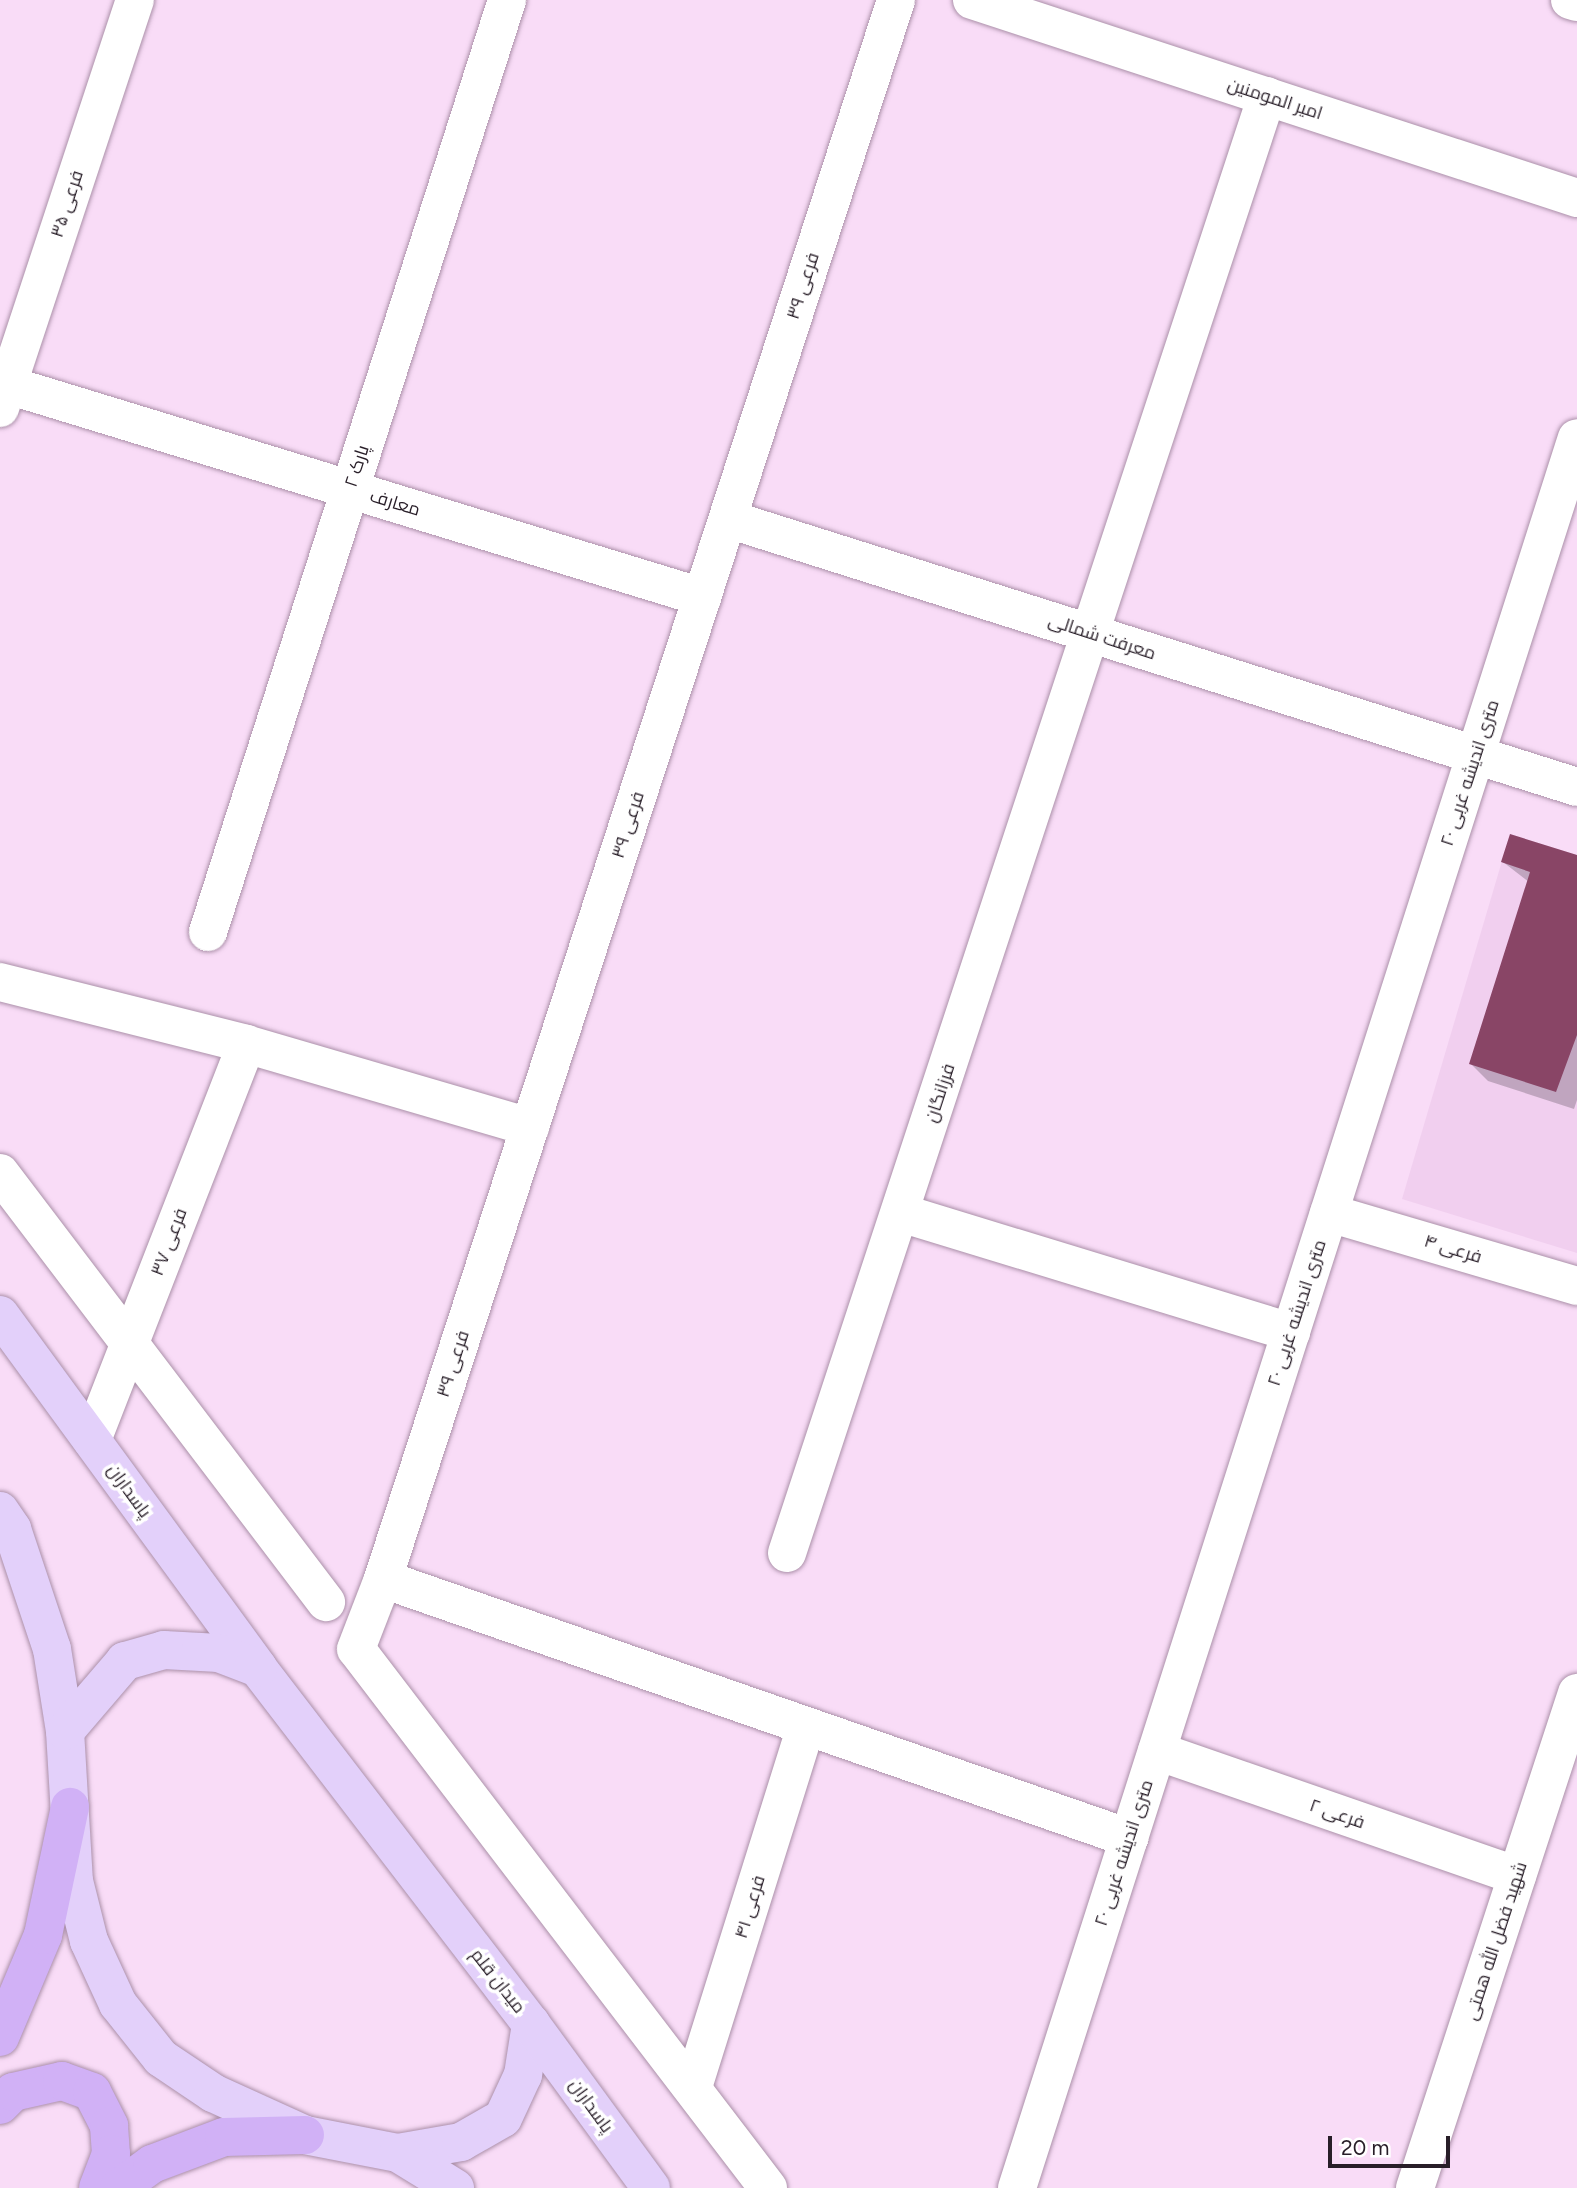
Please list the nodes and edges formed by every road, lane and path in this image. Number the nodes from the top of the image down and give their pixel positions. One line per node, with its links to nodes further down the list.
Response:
1 (135, 0): 9 (street, فرعی ۳۵)
2 (507, 0): 11 (street, پارک ۲)
3 (896, 0): 12 (street, فرعی ۳۹)
4 (972, 0): 7 (street, امیر المومنین)
5 (1570, 0): 6 (street)
6 (1577, 2)
7 (1267, 96): 8 (street, امیر المومنین); 14 (street, فرزانگان)
8 (1577, 198)
9 (4, 397): 11 (street, معارف)
10 (1577, 438): 15 (street, ۲۰ متری اندیشه غربی)
11 (350, 490): 13 (street, معارف); 17 (street, پارک ۲)
12 (728, 519): 13 (street, فرعی ۳۹); 14 (street, معرفت شمالی)
13 (702, 597): 20 (street, فرعی ۳۹)
14 (1090, 633): 15 (street, معرفت شمالی); 22 (street, فرزانگان)
15 (1475, 755): 16 (street, معرفت شمالی); 23 (street, ۲۰ متری اندیشه غربی)
16 (1577, 787)
17 (208, 932)
18 (0, 982): 19 (street)
19 (246, 1044): 20 (street); 27 (street, فرعی ۳۷)
20 (530, 1127): 31 (street, فرعی ۳۹)
21 (0, 1173): 27 (street)
22 (901, 1213): 26 (street); 30 (street, فرزانگان)
23 (1329, 1213): 24 (street, فرعی ۴); 26 (street, ۲۰ متری اندیشه غربی)
24 (1577, 1286)
25 (0, 1315): 28 (main road, پاسداران)
26 (1291, 1332): 37 (street, ۲۰ متری اندیشه غربی)
27 (129, 1344): 28 (street, فرعی ۳۷); 32 (street)
28 (92, 1440): 33 (main road, پاسداران)
29 (0, 1511): 36 (main road)
30 (787, 1553)
31 (383, 1579): 35 (street); 43 (street, فرعی ۳۹)
32 (326, 1602)
33 (258, 1668): 36 (main road); 41 (main road, میدان قلم)
34 (1577, 1693): 40 (street, شهید فضل الله همتی)
35 (806, 1726): 39 (street); 43 (street, فرعی ۴۱)
36 (65, 1731): 38 (main road, میدان قلم)
37 (1157, 1751): 39 (street, ۲۰ متری اندیشه غربی); 40 (street, فرعی ۲)
38 (70, 1807): 42 (highway); 45 (main road, میدان قلم)
39 (1129, 1838): 52 (street, ۲۰ متری اندیشه غربی)
40 (1517, 1876): 53 (street, شهید فضل الله همتی)
41 (531, 2024): 46 (main road, میدان قلم); 50 (main road, پاسداران)
42 (0, 2037)
43 (693, 2087): 51 (street)
44 (0, 2105): 47 (highway)
45 (305, 2135): 46 (main road, میدان قلم); 48 (highway)
46 (398, 2152): 49 (main road)
47 (98, 2188)
48 (119, 2188)
49 (455, 2188)
50 (651, 2188)
51 (768, 2188)
52 (1017, 2188)
53 (1415, 2188)

